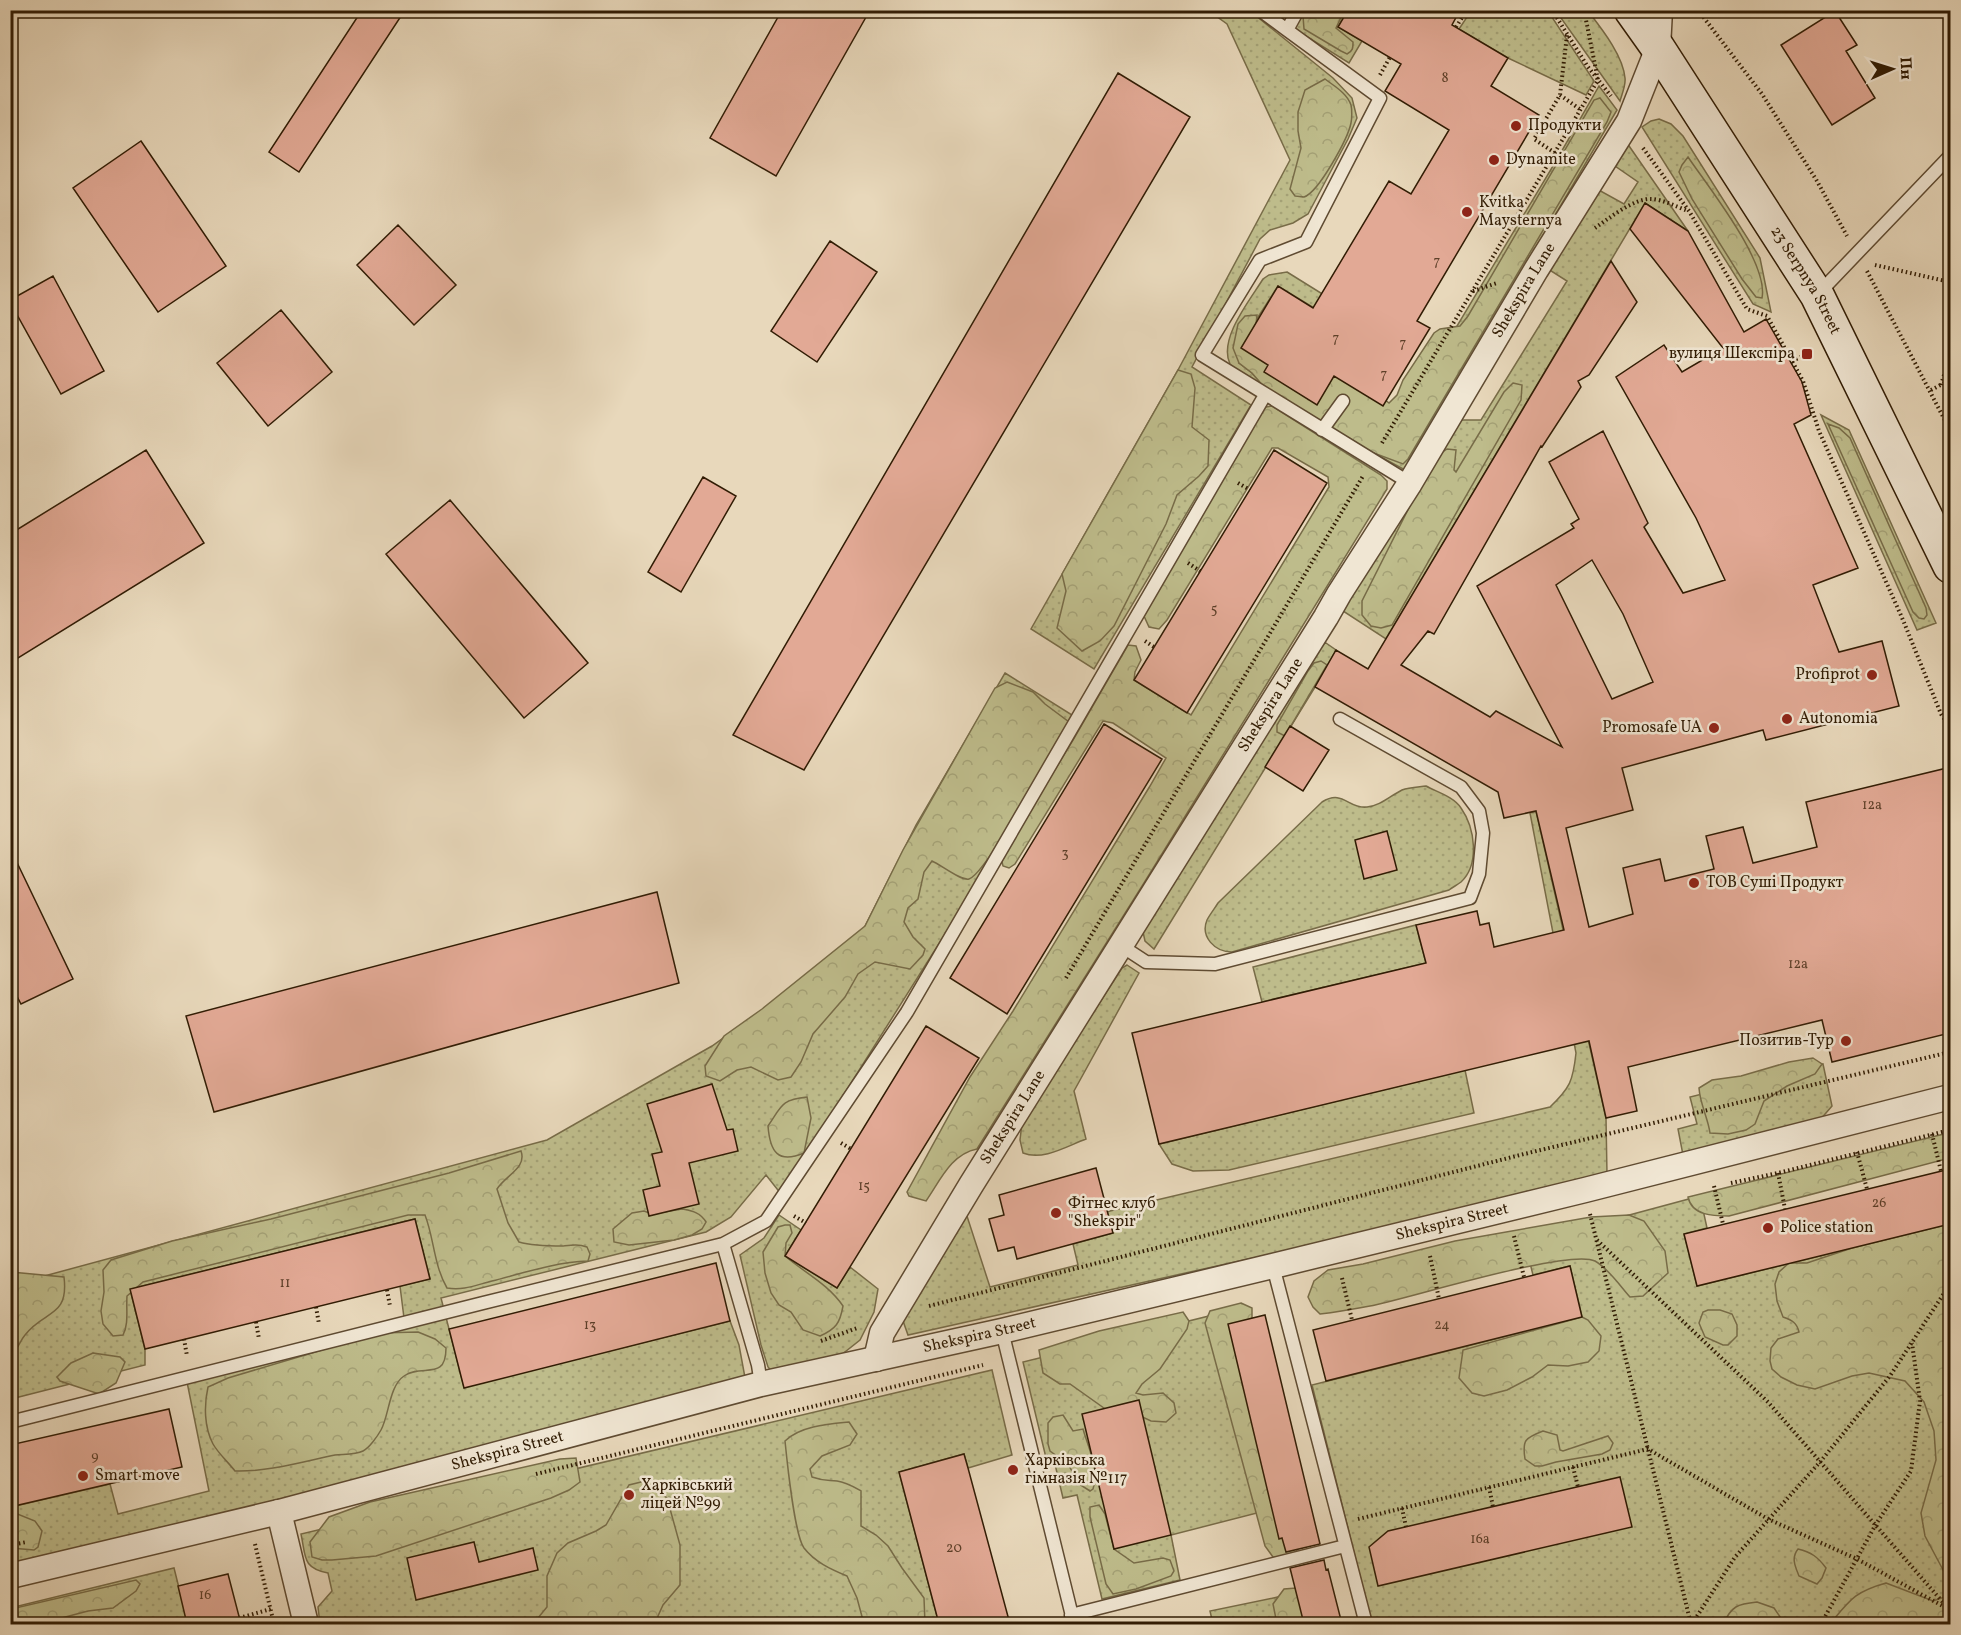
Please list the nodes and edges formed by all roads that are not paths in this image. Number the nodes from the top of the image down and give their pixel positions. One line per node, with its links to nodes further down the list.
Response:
1 (1260, 10): 5 (lane)
2 (1298, 10): 5 (lane)
3 (1631, 10): 6 (street, 23 Serpnya Street)
4 (1660, 10): 6 (street, Shekspira Lane)
5 (1287, 30): 9 (lane)
6 (1658, 48): 8 (street, 23 Serpnya Street); 12 (street, Shekspira Lane)
7 (1950, 156): 8 (lane)
8 (1817, 295): 13 (street, 23 Serpnya Street)
9 (1265, 395): 11 (lane); 17 (lane)
10 (1343, 400): 11 (lane)
11 (1323, 430): 12 (lane)
12 (1410, 483): 15 (street, Shekspira Lane)
13 (1950, 566)
14 (1341, 719): 15 (lane)
15 (1120, 945): 20 (street, Shekspira Lane)
16 (1950, 1097): 18 (street, Shekspira Street)
17 (723, 1244): 21 (lane); 22 (lane)
18 (1273, 1266): 19 (street, Shekspira Street); 24 (lane)
19 (1002, 1331): 20 (street, Shekspira Street); 26 (lane)
20 (876, 1359): 21 (street, Shekspira Street)
21 (761, 1384): 23 (street, Shekspira Street)
22 (10, 1422)
23 (279, 1512): 25 (street, Shekspira Street); 27 (street)
24 (1346, 1546): 26 (lane); 28 (lane)
25 (10, 1576)
26 (1073, 1620)
27 (306, 1624)
28 (1366, 1624)

